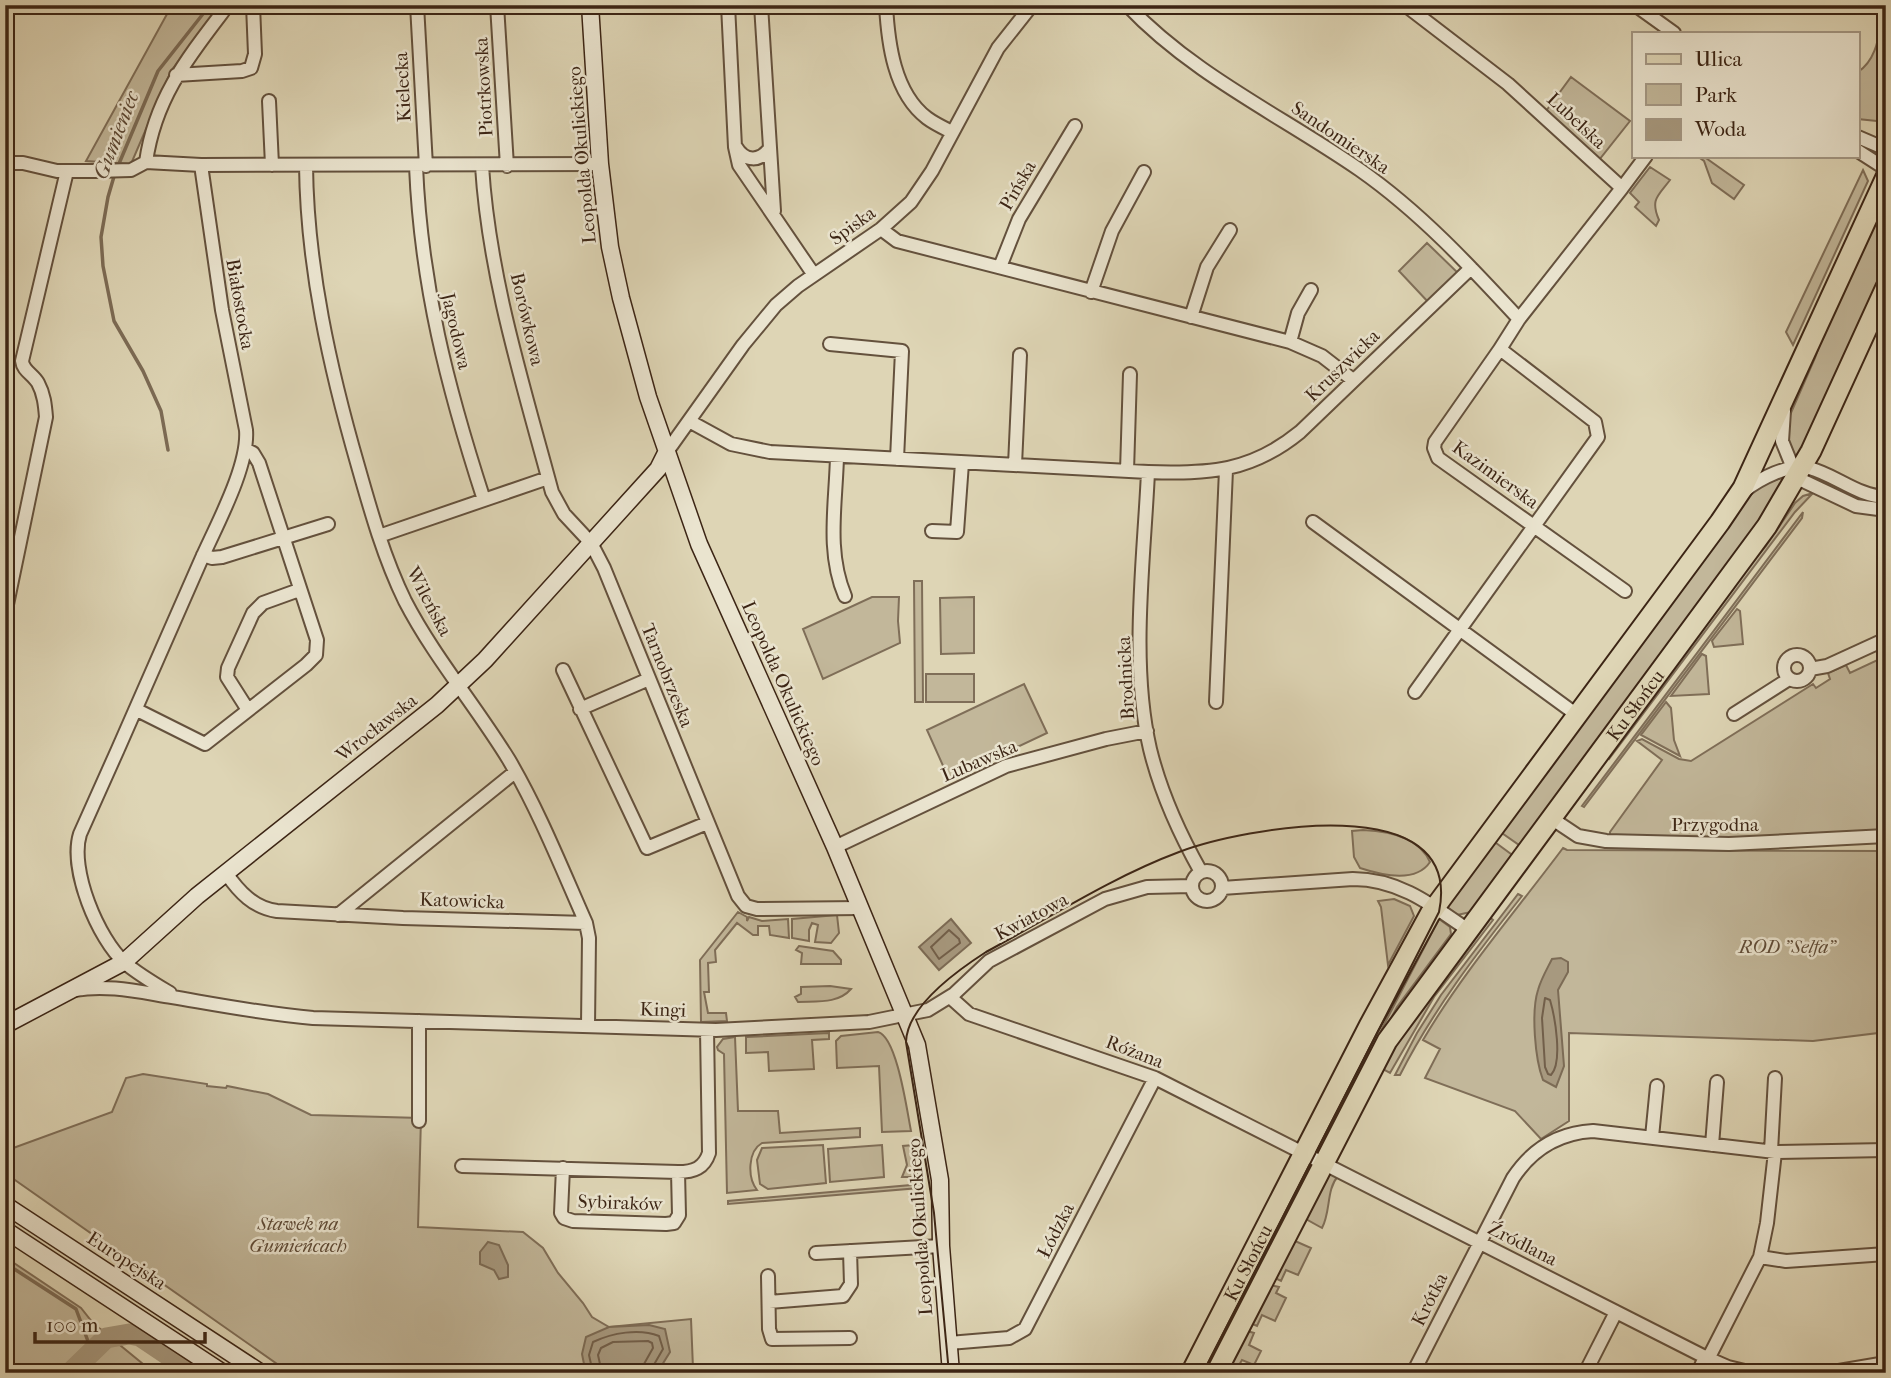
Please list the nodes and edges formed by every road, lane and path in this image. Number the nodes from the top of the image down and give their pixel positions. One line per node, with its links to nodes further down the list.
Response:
1 (228, 5): 14 (street)
2 (253, 5): 14 (street)
3 (417, 5): 30 (street, Kielecka)
4 (497, 5): 32 (street, Piotrkowska)
5 (590, 5): 26 (street, Leopolda Okulickiego)
6 (728, 5): 19 (street)
7 (761, 5): 20 (street)
8 (886, 5): 17 (street)
9 (1032, 5): 17 (street, Spiska)
10 (1127, 5): 42 (street, Sandomierska)
11 (1405, 5): 37 (street, Lubelska)
12 (1635, 5): 13 (street)
13 (1673, 32)
14 (176, 75): 25 (street)
15 (269, 101): 28 (street)
16 (1075, 126): 41 (street, Pińska)
17 (952, 132): 39 (street, Spiska)
18 (1860, 137): 21 (street)
19 (736, 147): 20 (street); 38 (street)
20 (770, 148): 38 (street)
21 (1886, 149)
22 (1860, 152): 33 (street)
23 (1644, 158): 37 (street)
24 (5, 163): 34 (street)
25 (146, 163): 27 (street); 34 (street)
26 (600, 164): 32 (street); 58 (street, Leopolda Okulickiego)
27 (201, 165): 28 (street); 57 (street, Białostocka)
28 (272, 165): 29 (street)
29 (306, 165): 30 (street); 76 (street, Wileńska)
30 (421, 166): 31 (street); 69 (street, Jagodowa)
31 (482, 166): 32 (street); 67 (street, Borówkowa)
32 (507, 166)
33 (1886, 169)
34 (67, 171): 83 (street)
35 (1144, 172): 46 (street)
36 (1886, 177): 55 (main road, Ku Słońcu)
37 (1622, 188): 48 (street)
38 (775, 215): 43 (street)
39 (881, 229): 41 (street); 43 (street, Spiska)
40 (1230, 230): 47 (street)
41 (1000, 267): 46 (street)
42 (1471, 268): 48 (street, Sandomierska); 54 (street, Kruszwicka)
43 (814, 275): 56 (street, Spiska)
44 (1886, 288): 66 (main road, Ku Słońcu)
45 (1311, 290): 49 (street)
46 (1091, 292): 47 (street)
47 (1191, 317): 49 (street)
48 (1519, 319): 51 (street, Kazimierska)
49 (1290, 342): 54 (street)
50 (830, 344): 60 (street)
51 (1500, 349): 74 (street, Kazimierska); 74 (street, Kazimierska)
52 (1020, 355): 62 (street)
53 (1130, 374): 64 (street)
54 (1353, 380): 63 (street, Kruszwicka)
55 (1787, 394): 66 (street, Ku Słońcu); 70 (main road, Ku Słońcu)
56 (689, 421): 58 (street, Spiska); 59 (street, Kruszwicka)
57 (246, 449): 77 (street, Białostocka); 79 (street, Białostocka)
58 (666, 453): 78 (street, Wrocławska); 103 (street, Leopolda Okulickiego)
59 (837, 456): 60 (street, Kruszwicka); 82 (street)
60 (897, 459): 61 (street, Kruszwicka)
61 (962, 463): 62 (street, Kruszwicka); 75 (street)
62 (1015, 465): 64 (street, Kruszwicka)
63 (1226, 470): 65 (street, Kruszwicka); 92 (street)
64 (1127, 471): 65 (street, Kruszwicka)
65 (1148, 472): 98 (street, Brodnicka)
66 (1797, 472): 68 (street); 70 (street, Ku Słońcu); 71 (street); 100 (main road, Ku Słońcu)
67 (548, 478): 69 (street); 78 (street, Borówkowa)
68 (1886, 498)
69 (484, 500): 76 (street)
70 (1733, 504): 96 (main road, Ku Słońcu)
71 (1886, 510)
72 (1313, 522): 84 (street)
73 (328, 524): 77 (street)
74 (1534, 526): 81 (street, Kazimierska); 84 (street, Kazimierska)
75 (932, 531)
76 (379, 536): 90 (street, Wileńska)
77 (282, 538): 79 (street); 80 (street, Białostocka)
78 (591, 543): 88 (street, Tarnobrzeska); 90 (street, Wrocławska)
79 (203, 555): 94 (street, Białostocka)
80 (299, 590): 95 (street, Białostocka); 95 (street)
81 (1625, 591)
82 (845, 596)
83 (5, 614)
84 (1458, 631): 91 (street, Kazimierska); 96 (street)
85 (1886, 639): 86 (street)
86 (1810, 669): 89 (street); 89 (street)
87 (563, 670): 93 (street)
88 (649, 679): 93 (street); 101 (street, Tarnobrzeska)
89 (1789, 679): 97 (street)
90 (459, 686): 99 (street, Wileńska); 105 (street, Wrocławska)
91 (1415, 692)
92 (1216, 702)
93 (580, 709): 101 (street)
94 (137, 710): 95 (street, Białostocka); 113 (street, Białostocka)
95 (248, 710)
96 (1577, 715): 108 (main road, Ku Słońcu)
97 (1734, 715)
98 (1147, 731): 103 (street, Lubawska); 104 (street, Brodnicka)
99 (515, 772): 110 (street); 111 (street, Wileńska)
100 (1551, 818): 102 (street, Przygodna); 112 (main road, Ku Słońcu)
101 (707, 823): 109 (street, Tarnobrzeska)
102 (1886, 836)
103 (835, 847): 109 (street, Leopolda Okulickiego)
104 (1201, 872): 106 (street); 107 (street)
105 (226, 873): 110 (street, Katowicka); 113 (street, Wrocławska)
106 (1192, 886): 107 (street); 116 (street, Kwiatowa)
107 (1222, 888): 108 (street)
108 (1434, 907): 112 (street); 132 (main road, Ku Słońcu)
109 (861, 908): 118 (street, Leopolda Okulickiego)
110 (338, 915): 111 (street, Katowicka)
111 (586, 923): 121 (street, Wileńska)
112 (1468, 930): 133 (main road, Ku Słońcu)
113 (124, 962): 114 (street, Wrocławska); 115 (street); 117 (street, Kingi)
114 (71, 990): 115 (street, Kingi); 120 (street, Wrocławska)
115 (131, 990): 117 (street, Kingi)
116 (950, 997): 118 (street, Kwiatowa); 123 (street, Różana)
117 (181, 998): 119 (street, Kingi)
118 (905, 1016): 122 (street, Kingi); 140 (street, Leopolda Okulickiego)
119 (419, 1021): 121 (street, Kingi); 127 (street)
120 (5, 1025)
121 (588, 1026): 122 (street, Kingi)
122 (707, 1030): 136 (street, Sybiraków)
123 (1155, 1078): 132 (street, Różana); 149 (street, Łódzka)
124 (1775, 1078): 131 (street)
125 (1717, 1082): 129 (street)
126 (1657, 1086): 128 (street)
127 (419, 1121)
128 (1652, 1137): 129 (street, Krótka); 139 (street, Krótka)
129 (1712, 1145): 131 (street, Krótka)
130 (1886, 1150): 131 (street, Krótka)
131 (1773, 1151): 144 (street)
132 (1304, 1153): 133 (street); 155 (main road, Ku Słońcu)
133 (1323, 1162): 139 (street, Źródlana); 156 (main road, Ku Słońcu)
134 (463, 1166): 135 (street, Sybiraków)
135 (563, 1168): 136 (street, Sybiraków); 136 (street, Sybiraków)
136 (678, 1172)
137 (5, 1206): 153 (street, Europejska)
138 (5, 1230): 152 (street)
139 (1479, 1242): 147 (street, Źródlana); 157 (street, Krótka)
140 (941, 1246): 141 (street); 149 (street, Leopolda Okulickiego)
141 (850, 1251): 142 (street); 146 (street)
142 (816, 1253)
143 (1886, 1254): 144 (street)
144 (1760, 1257): 150 (street)
145 (768, 1276): 146 (street)
146 (769, 1302): 148 (street)
147 (1616, 1312): 150 (street, Źródlana); 158 (street)
148 (850, 1338)
149 (949, 1343): 154 (street, Leopolda Okulickiego)
150 (1707, 1358): 159 (street); 160 (street, Źródlana)
151 (1886, 1363): 161 (street)
152 (223, 1373)
153 (261, 1373)
154 (951, 1373)
155 (1191, 1373)
156 (1216, 1373)
157 (1413, 1373)
158 (1585, 1373)
159 (1698, 1373)
160 (1753, 1373)
161 (1826, 1373)

